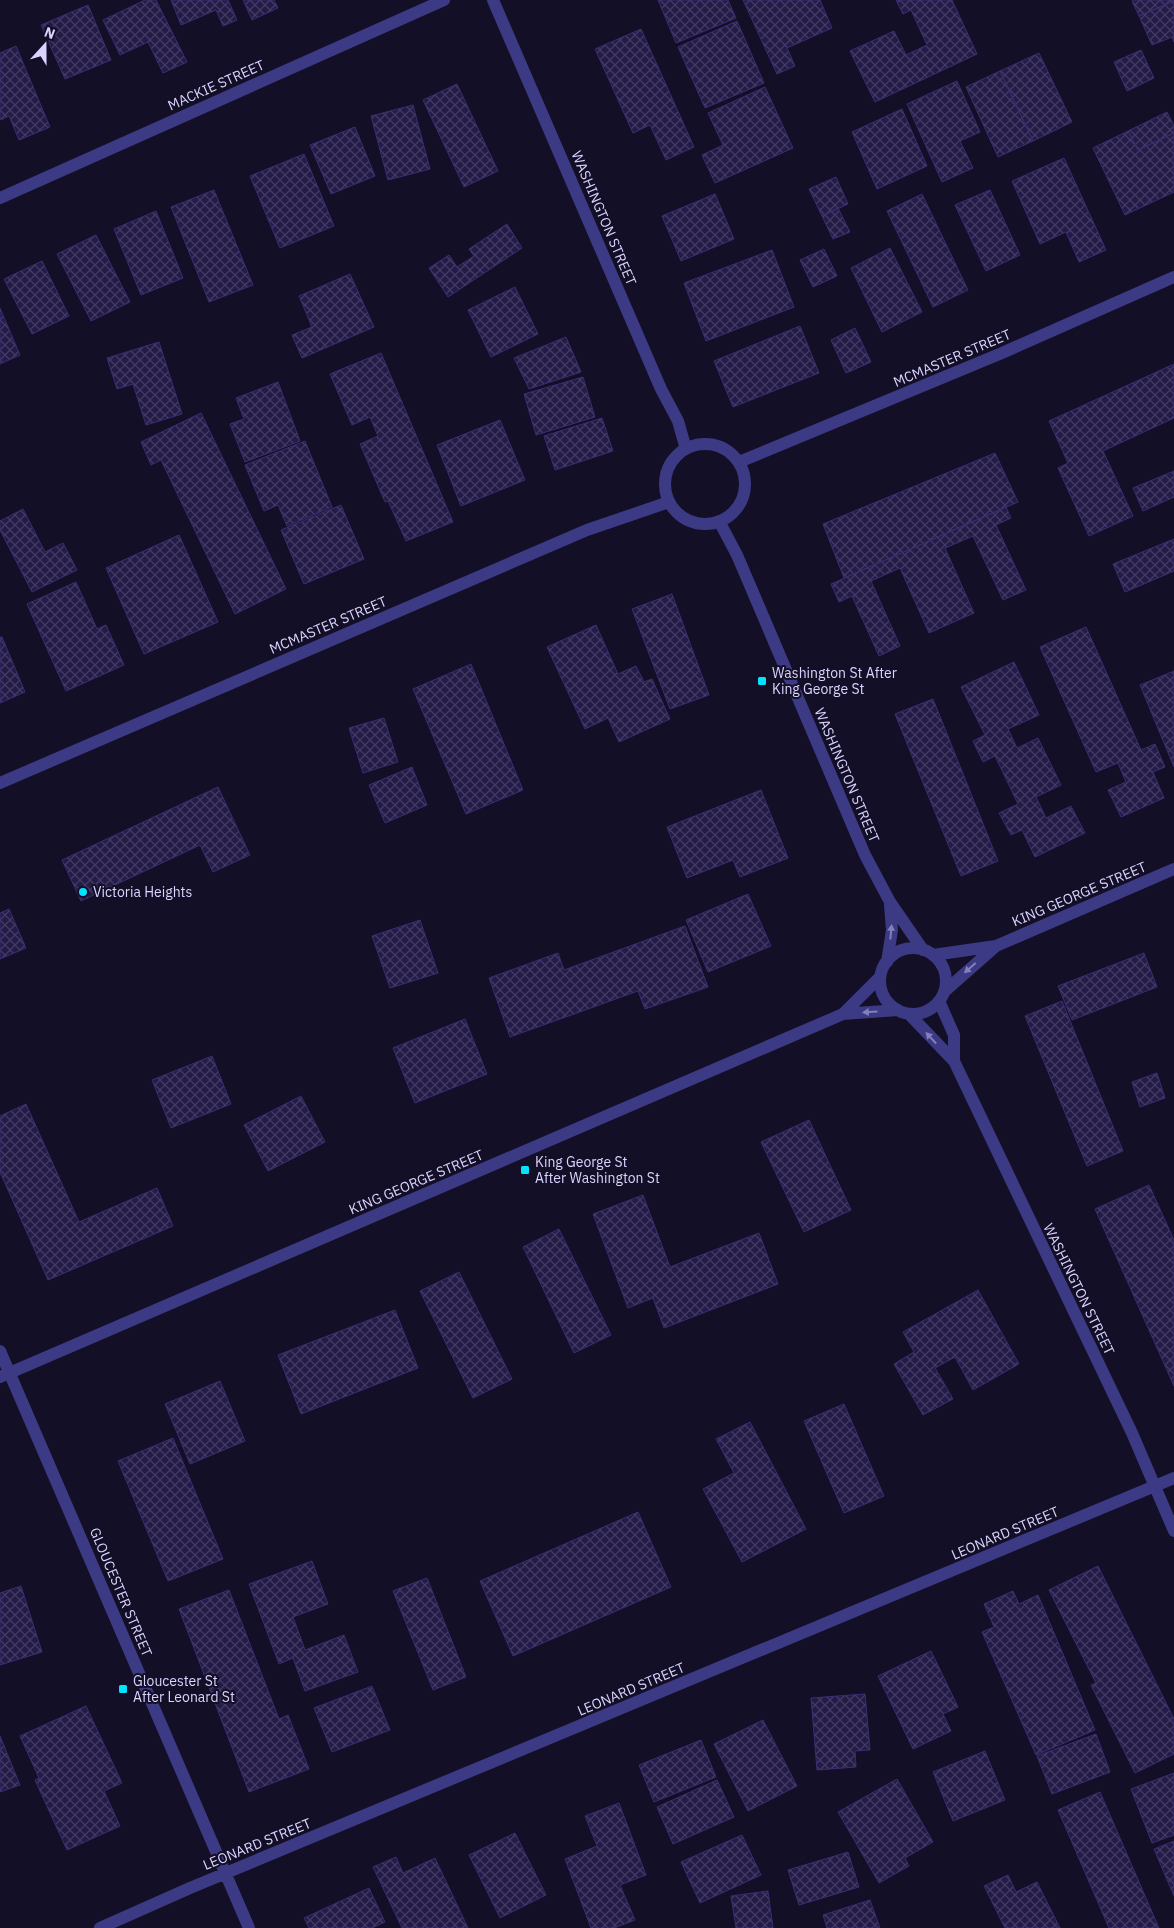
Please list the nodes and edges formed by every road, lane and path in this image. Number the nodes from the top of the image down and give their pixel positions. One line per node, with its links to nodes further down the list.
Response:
1 (444, 0): 3 (street, MACKIE STREET)
2 (493, 0): 5 (street, WASHINGTON STREET)
3 (0, 198)
4 (1174, 277): 6 (street, MCMASTER STREET)
5 (686, 449): 6 (street); 7 (street)
6 (739, 462): 8 (street)
7 (669, 502): 8 (street); 9 (street, MCMASTER STREET)
8 (719, 521): 11 (street, WASHINGTON STREET)
9 (0, 783)
10 (1174, 869): 12 (street, KING GEORGE STREET)
11 (890, 902): 13 (street, WASHINGTON STREET); 14 (street, WASHINGTON STREET, one-way to 11)
12 (996, 946): 13 (street, KING GEORGE STREET); 16 (street, KING GEORGE STREET, one-way to 16)
13 (928, 952): 14 (street); 16 (street)
14 (887, 962): 15 (street)
15 (880, 978): 17 (street); 18 (street, KING GEORGE STREET)
16 (942, 996): 17 (street); 19 (street, WASHINGTON STREET)
17 (904, 1012): 18 (street, KING GEORGE STREET, one-way to 18); 19 (street, WASHINGTON STREET, one-way to 17)
18 (843, 1014): 21 (street, KING GEORGE STREET)
19 (954, 1061): 23 (street, WASHINGTON STREET)
20 (0, 1351): 21 (street, GLOUCESTER STREET)
21 (5, 1375): 25 (street, GLOUCESTER STREET)
22 (1174, 1478): 23 (street, LEONARD STREET)
23 (1156, 1486): 24 (street, WASHINGTON STREET); 25 (street, LEONARD STREET)
24 (1174, 1531)
25 (226, 1874): 26 (street, LEONARD STREET); 27 (street, GLOUCESTER STREET)
26 (100, 1928)
27 (249, 1928)

